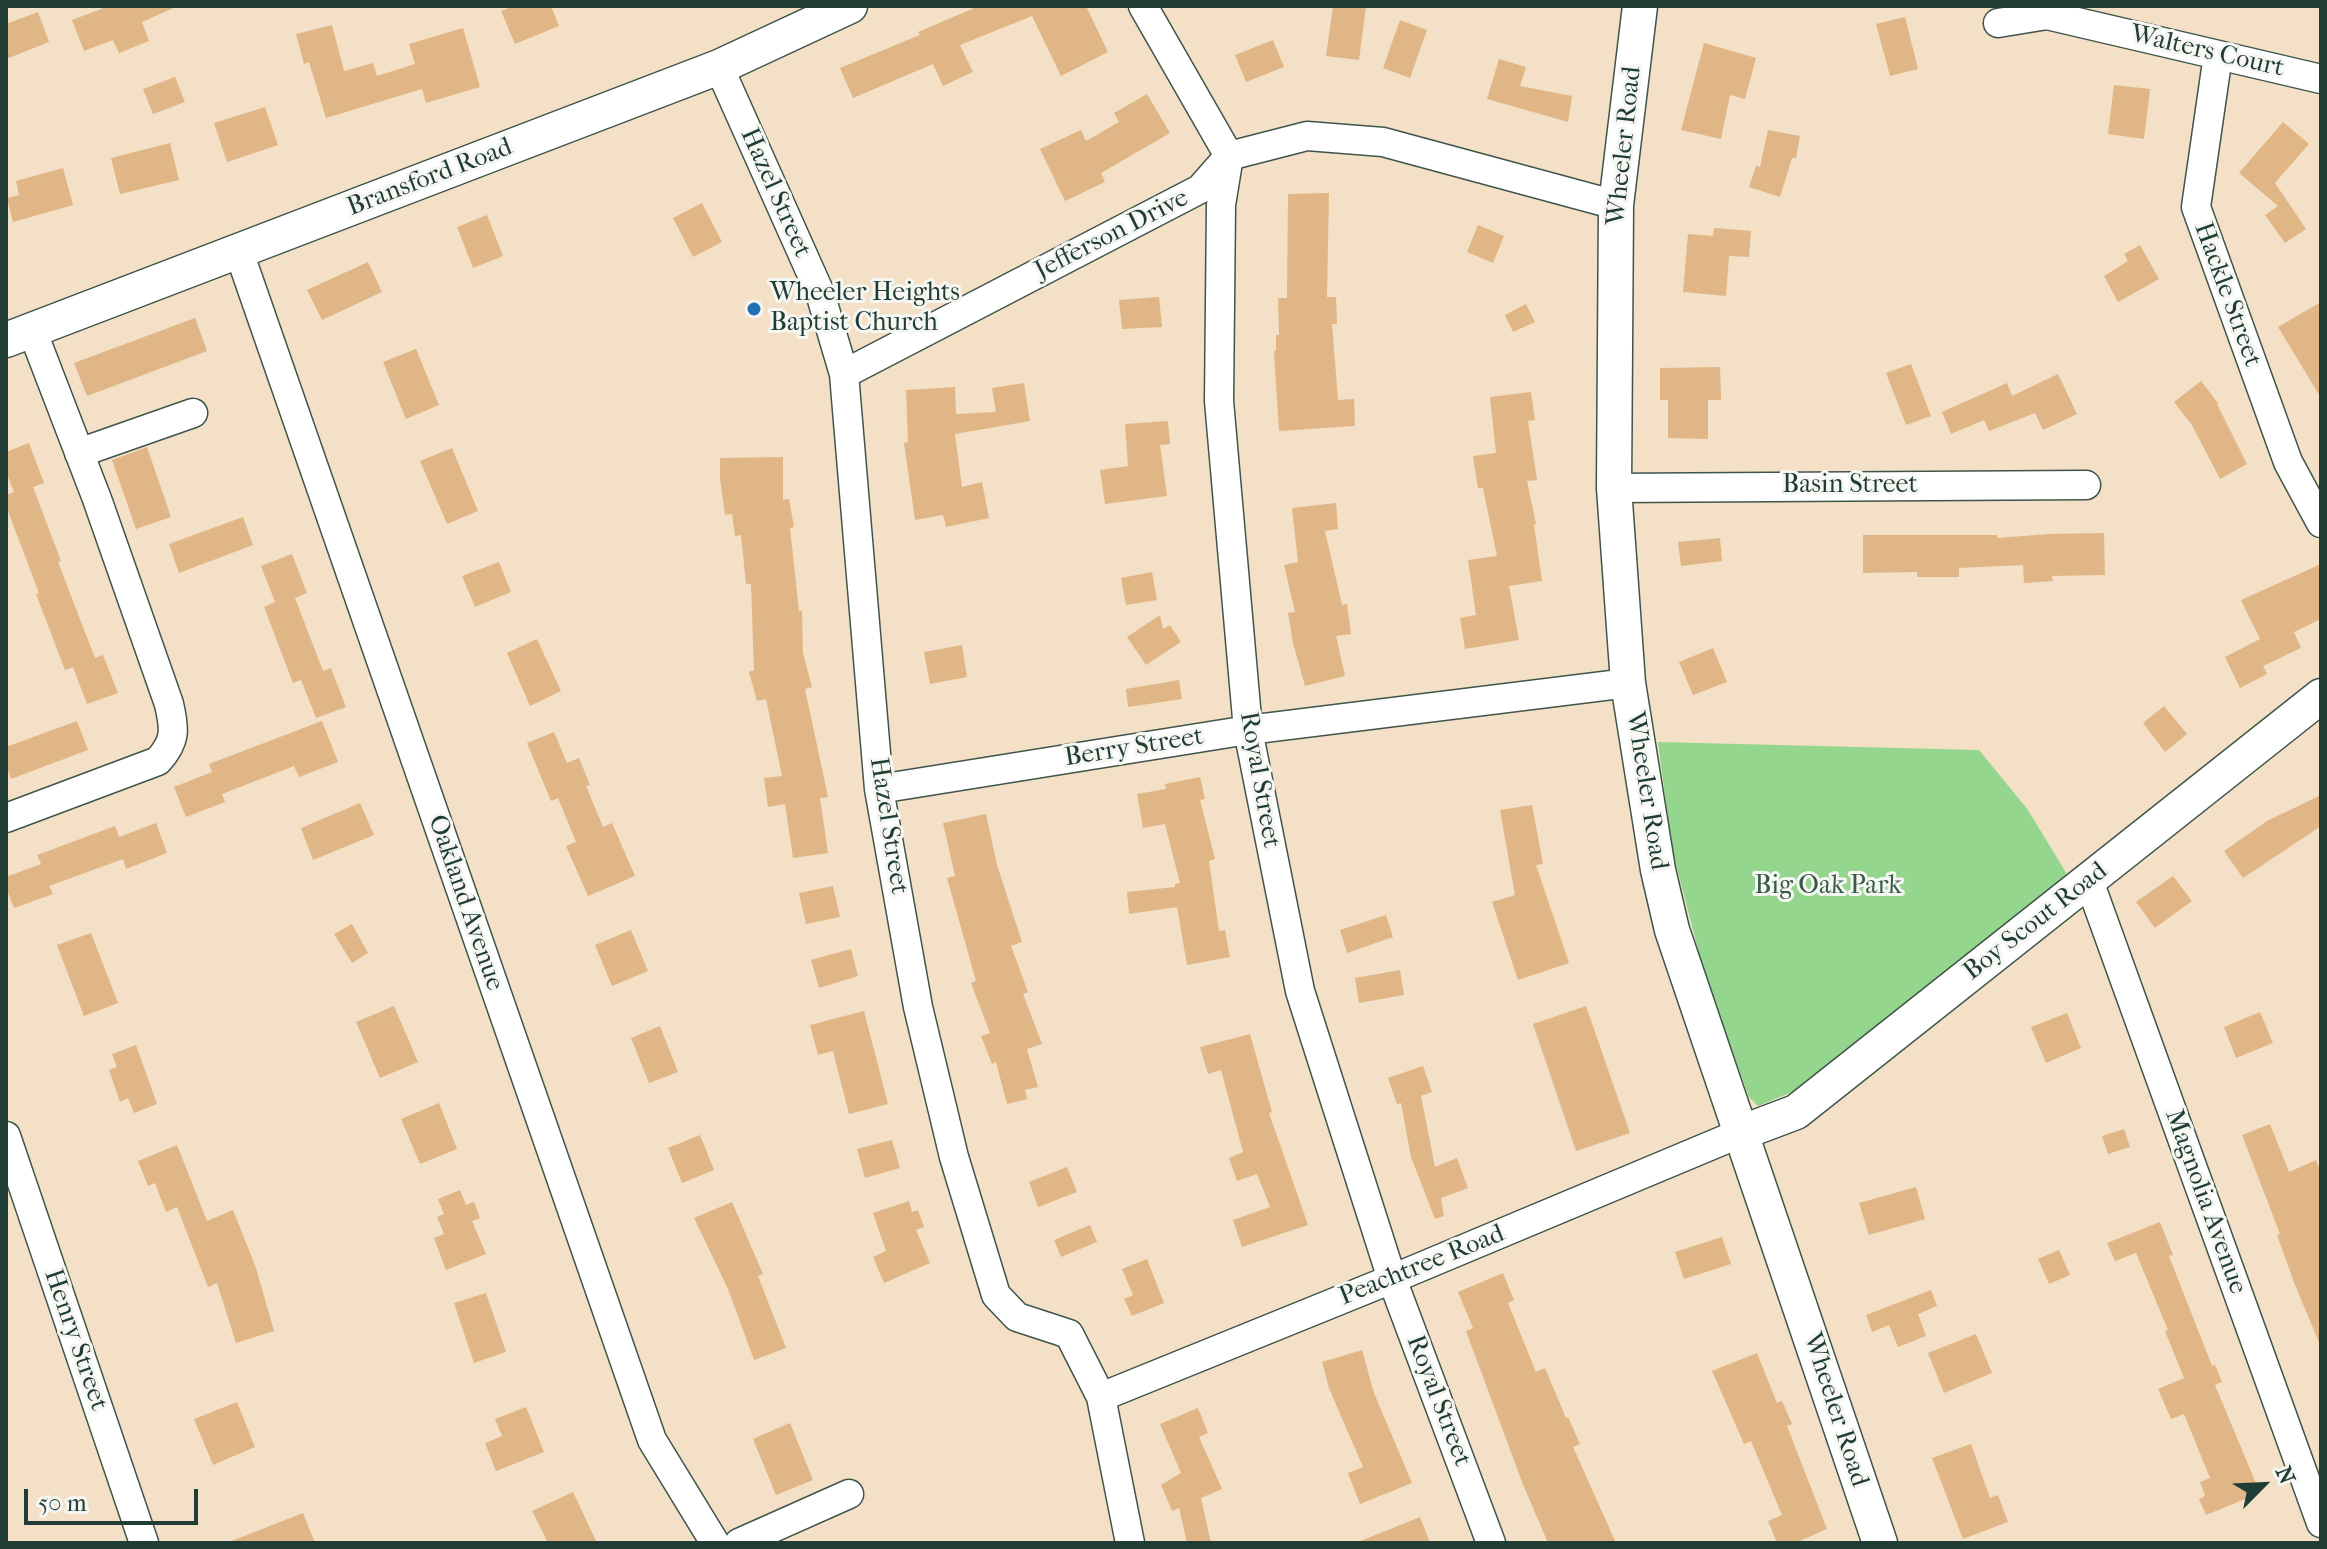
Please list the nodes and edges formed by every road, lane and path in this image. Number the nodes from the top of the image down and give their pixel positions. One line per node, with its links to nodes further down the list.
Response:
1 (850, 6): 6 (street, Bransford Road)
2 (1143, 6): 8 (street)
3 (1640, 6): 9 (street, Wheeler Road)
4 (1998, 23): 5 (street, Walters Court)
5 (2218, 55): 7 (street, Walters Court); 17 (street, Hackle Street)
6 (719, 67): 10 (street, Bransford Road); 12 (street, Hazel Street)
7 (2321, 79)
8 (1229, 156): 9 (street); 12 (street, Jefferson Drive); 20 (street, Royal Street)
9 (1616, 205): 16 (street, Wheeler Road)
10 (239, 252): 11 (street, Bransford Road); 31 (street, Oakland Avenue)
11 (19, 335): 14 (street)
12 (844, 374): 21 (street, Hazel Street)
13 (193, 413): 14 (street)
14 (79, 453): 22 (street)
15 (2086, 485): 16 (street, Basin Street)
16 (1614, 488): 18 (street, Wheeler Road)
17 (2321, 523)
18 (1628, 683): 20 (street, Berry Street); 24 (street, Wheeler Road)
19 (2321, 696): 23 (street, Boy Scout Road)
20 (1248, 730): 21 (street, Berry Street); 26 (street, Royal Street)
21 (879, 789): 27 (street, Hazel Street)
22 (6, 818)
23 (2089, 881): 24 (street, Boy Scout Road); 29 (street, Magnolia Avenue)
24 (1743, 1132): 26 (street, Peachtree Road); 35 (street, Wheeler Road)
25 (6, 1136): 30 (street, Henry Street)
26 (1392, 1279): 27 (street, Peachtree Road); 34 (street, Royal Street)
27 (1101, 1397): 33 (street, Hazel Street)
28 (849, 1494): 32 (street)
29 (2321, 1523)
30 (144, 1543)
31 (715, 1543)
32 (739, 1543)
33 (1130, 1543)
34 (1491, 1543)
35 (1879, 1543)

